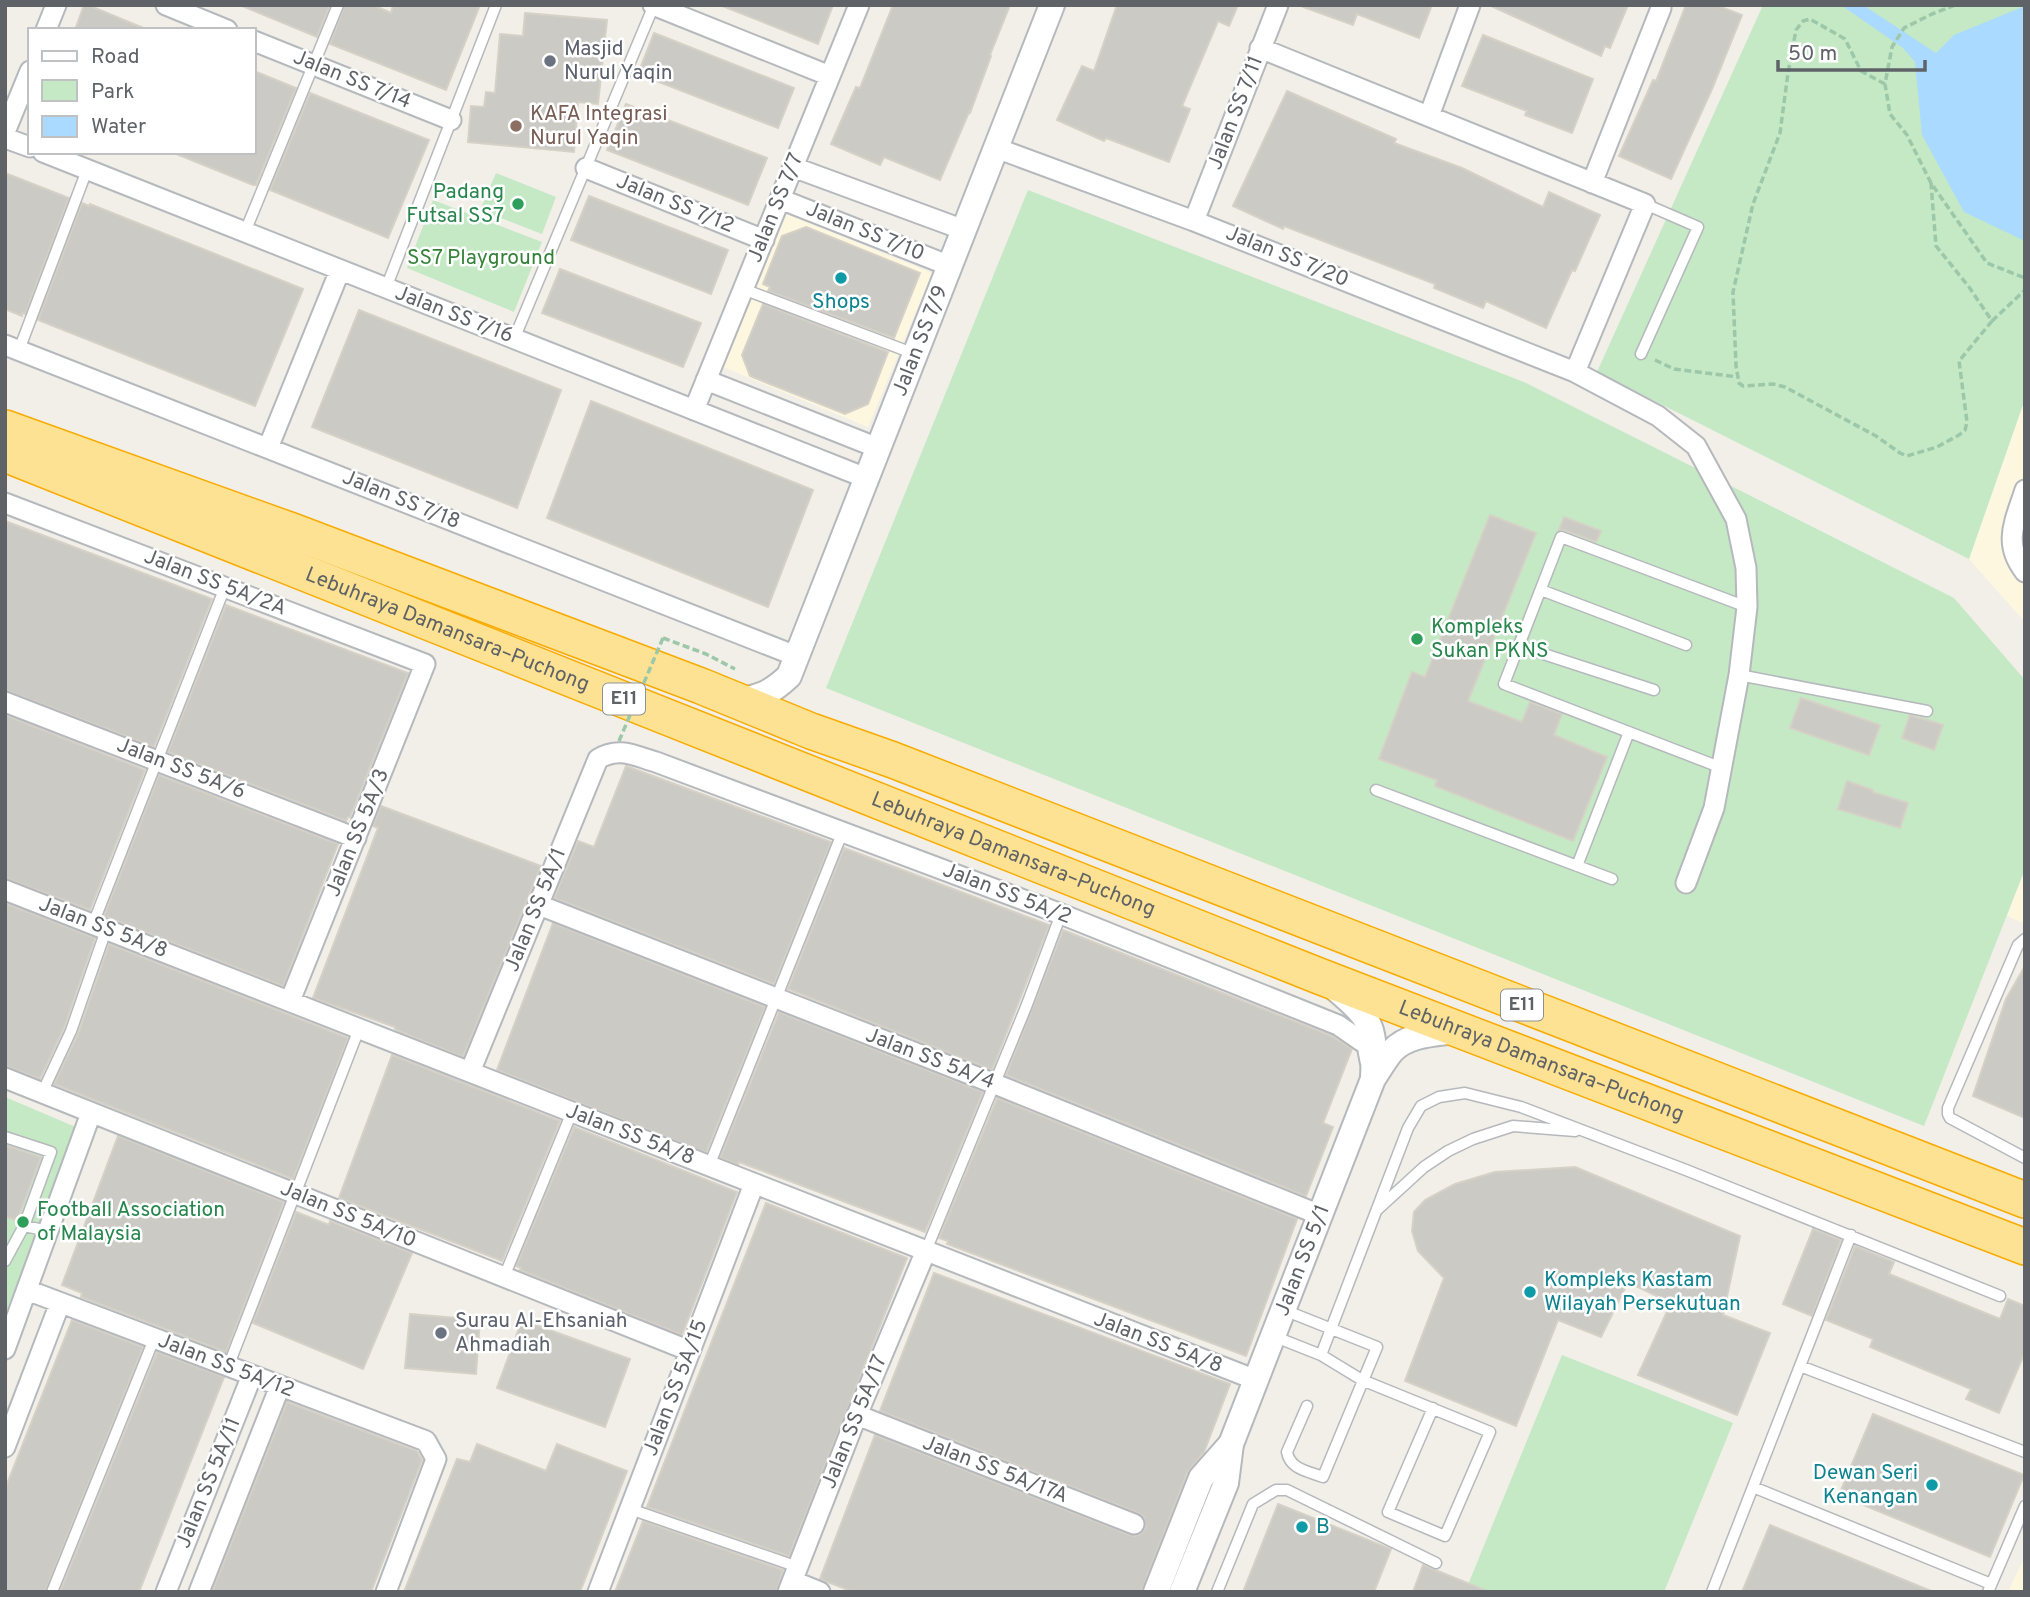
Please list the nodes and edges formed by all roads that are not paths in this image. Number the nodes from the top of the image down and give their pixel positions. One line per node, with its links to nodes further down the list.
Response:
1 (56, 5): 11 (street)
2 (166, 5): 12 (street)
3 (338, 5): 15 (lane)
4 (496, 5): 19 (lane)
5 (653, 5): 17 (street); 24 (lane)
6 (859, 5): 17 (street, Jalan SS 7/7)
7 (1052, 5): 22 (street, Jalan SS 7/9)
8 (1278, 5): 14 (street, Jalan SS 7/11)
9 (1471, 5): 18 (street)
10 (1661, 8): 27 (street)
11 (47, 28)
12 (222, 28)
13 (256, 42): 15 (street, Jalan SS 7/14)
14 (1261, 48): 18 (street); 30 (street, Jalan SS 7/11)
15 (313, 65): 19 (street, Jalan SS 7/14); 32 (lane)
16 (28, 76): 20 (street)
17 (830, 76): 25 (street, Jalan SS 7/7)
18 (1429, 116): 27 (street)
19 (451, 120): 36 (lane)
20 (5, 135): 21 (street)
21 (28, 146)
22 (996, 148): 30 (street, Jalan SS 7/20); 31 (street, Jalan SS 7/9)
23 (48, 154): 26 (street, Jalan SS 7/16)
24 (586, 167): 33 (street, Jalan SS 7/12); 38 (lane)
25 (793, 167): 28 (street, Jalan SS 7/7); 31 (street, Jalan SS 7/10)
26 (87, 170): 32 (street, Jalan SS 7/16); 39 (lane)
27 (1592, 183): 29 (street)
28 (780, 199): 33 (street, Jalan SS 7/7); 34 (street, Jalan SS 7/10)
29 (1645, 204): 41 (lane); 42 (street)
30 (1194, 221): 42 (street, Jalan SS 7/20)
31 (964, 230): 34 (street, Jalan SS 7/9)
32 (246, 232): 35 (street, Jalan SS 7/16)
33 (764, 240): 37 (street, Jalan SS 7/7)
34 (950, 266): 40 (street, Jalan SS 7/9)
35 (340, 270): 36 (street, Jalan SS 7/16); 47 (street)
36 (386, 288): 38 (street, Jalan SS 7/16)
37 (743, 289): 40 (lane); 43 (street, Jalan SS 7/7)
38 (514, 339): 45 (street, Jalan SS 7/16)
39 (12, 347): 47 (street, Jalan SS 7/18)
40 (915, 354): 48 (street, Jalan SS 7/9)
41 (1641, 354)
42 (1575, 372): 59 (street, Jalan SS 7/20)
43 (706, 380): 45 (street, Jalan SS 7/7); 48 (street)
44 (5, 405): 54 (highway)
45 (694, 410): 51 (street, Jalan SS 7/16)
46 (5, 428): 54 (highway, Lebuhraya Damansara–Puchong / E11)
47 (268, 448): 63 (street, Jalan SS 7/18)
48 (878, 448): 51 (street, Jalan SS 7/9)
49 (5, 454): 55 (highway, Lebuhraya Damansara–Puchong / E11)
50 (5, 476): 55 (highway)
51 (866, 478): 63 (street, Jalan SS 7/9)
52 (2025, 490): 56 (street)
53 (5, 503): 57 (street, Jalan SS 5A/2A)
54 (292, 531): 67 (highway, Lebuhraya Damansara–Puchong / E11)
55 (231, 542): 85 (highway, Lebuhraya Damansara–Puchong / E11)
56 (2025, 572)
57 (225, 587): 62 (street, Jalan SS 5A/2A); 72 (lane)
58 (1541, 590): 59 (lane); 60 (lane); 61 (lane)
59 (1747, 607): 64 (street, Jalan SS 7/20)
60 (1686, 645)
61 (1519, 646): 65 (lane); 70 (lane)
62 (425, 664): 76 (street, Jalan SS 5A/3)
63 (792, 666): 67 (street); 69 (street)
64 (1739, 675): 68 (lane); 73 (street, Jalan SS 7/20)
65 (1654, 690)
66 (5, 702): 72 (street, Jalan SS 5A/6)
67 (736, 702): 69 (highway, Lebuhraya Damansara–Puchong / E11)
68 (1927, 711)
69 (811, 732): 103 (highway, Lebuhraya Damansara–Puchong / E11)
70 (1629, 732): 73 (lane); 77 (lane)
71 (614, 747): 75 (street, Jalan SS 5A/2); 81 (street, Jalan SS 5A/1)
72 (159, 761): 76 (street, Jalan SS 5A/6); 83 (lane)
73 (1722, 768): 79 (street, Jalan SS 7/20)
74 (1376, 790): 77 (lane)
75 (843, 831): 82 (street, Jalan SS 5A/2); 86 (lane)
76 (356, 838): 87 (street, Jalan SS 5A/3)
77 (1577, 866): 78 (lane)
78 (1612, 879)
79 (1686, 883)
80 (5, 890): 83 (street, Jalan SS 5A/8)
81 (539, 905): 86 (street, Jalan SS 5A/4); 90 (street, Jalan SS 5A/1)
82 (1061, 914): 92 (street, Jalan SS 5A/2); 93 (lane)
83 (100, 927): 87 (street, Jalan SS 5A/8); 94 (lane)
84 (2025, 939): 99 (lane)
85 (1319, 975): 89 (highway, Lebuhraya Damansara–Puchong / E11); 92 (street, Jalan SS 5/1)
86 (776, 999): 93 (street, Jalan SS 5A/4); 100 (lane)
87 (290, 1001): 88 (street, Jalan SS 5A/8)
88 (359, 1029): 90 (street, Jalan SS 5A/8); 102 (lane)
89 (1463, 1030): 92 (street, Jalan SS 5/1); 109 (highway, Lebuhraya Damansara–Puchong / E11)
90 (470, 1072): 95 (street, Jalan SS 5A/8)
91 (5, 1079): 94 (street, Jalan SS 5A/10)
92 (1373, 1079): 105 (street, Jalan SS 5/1)
93 (995, 1084): 105 (street, Jalan SS 5A/4); 110 (lane)
94 (42, 1093): 96 (street, Jalan SS 5A/10)
95 (572, 1112): 100 (street, Jalan SS 5A/8); 112 (lane)
96 (92, 1113): 102 (street, Jalan SS 5A/10); 107 (street)
97 (1585, 1132): 104 (lane); 104 (lane); 108 (lane)
98 (5, 1137): 106 (lane)
99 (2025, 1158)
100 (709, 1166): 101 (street, Jalan SS 5A/8)
101 (754, 1185): 110 (street, Jalan SS 5A/8); 121 (street, Jalan SS 5A/15)
102 (304, 1198): 112 (street, Jalan SS 5A/10); 124 (lane)
103 (2025, 1199)
104 (1375, 1212): 117 (lane)
105 (1320, 1214): 116 (street, Jalan SS 5/1)
106 (24, 1226): 107 (lane); 111 (lane)
107 (49, 1231): 113 (street)
108 (1851, 1235): 114 (lane); 123 (lane)
109 (2025, 1247)
110 (925, 1253): 125 (street, Jalan SS 5A/8); 130 (street, Jalan SS 5A/17)
111 (5, 1261)
112 (504, 1277): 121 (street, Jalan SS 5A/10)
113 (27, 1290): 115 (street, Jalan SS 5A/12); 120 (street)
114 (2000, 1296)
115 (60, 1303): 119 (street, Jalan SS 5A/12); 132 (street)
116 (1283, 1310): 117 (lane); 118 (street, Jalan SS 5/1)
117 (1330, 1328): 122 (lane); 126 (lane)
118 (1273, 1336): 122 (lane); 125 (street, Jalan SS 5/1)
119 (154, 1339): 124 (street, Jalan SS 5A/12); 141 (lane)
120 (5, 1349)
121 (690, 1351): 136 (street, Jalan SS 5A/15)
122 (1321, 1355): 126 (lane)
123 (1800, 1366): 133 (lane); 134 (lane)
124 (240, 1371): 127 (street, Jalan SS 5A/12); 142 (street, Jalan SS 5A/11)
125 (1256, 1380): 131 (street, Jalan SS 5/1)
126 (1363, 1380): 128 (lane); 129 (lane)
127 (280, 1386): 143 (street, Jalan SS 5A/11); 144 (street, Jalan SS 5A/12)
128 (1307, 1405)
129 (1433, 1408): 129 (lane)
130 (857, 1415): 137 (street, Jalan SS 5A/17A); 139 (street, Jalan SS 5A/17)
131 (1231, 1444): 147 (street, Jalan SS 5/1); 148 (street, Jalan SS 5/1)
132 (5, 1447)
133 (2025, 1452)
134 (1753, 1487): 140 (lane); 150 (lane)
135 (2025, 1506): 140 (lane)
136 (630, 1509): 139 (lane); 145 (street, Jalan SS 5A/15)
137 (1134, 1524)
138 (1436, 1563): 149 (lane)
139 (793, 1580): 146 (street)
140 (1989, 1588)
141 (52, 1592)
142 (166, 1592)
143 (199, 1592)
144 (386, 1592)
145 (598, 1592)
146 (820, 1592)
147 (1156, 1592)
148 (1182, 1592)
149 (1217, 1592)
150 (1713, 1592)

